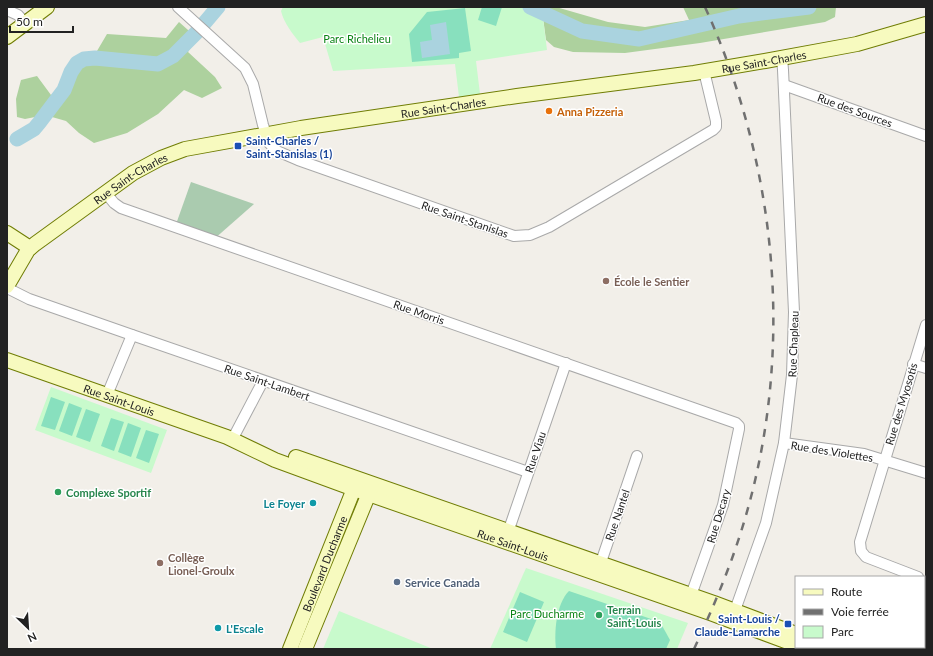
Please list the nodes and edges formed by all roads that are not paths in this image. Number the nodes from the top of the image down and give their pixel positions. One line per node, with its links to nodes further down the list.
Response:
1 (47, 7): 4 (street)
2 (178, 7): 10 (street)
3 (7, 10): 4 (street)
4 (25, 23): 6 (street)
5 (926, 24): 7 (street, Rue Saint-Charles)
6 (7, 37)
7 (782, 58): 8 (street, Rue Saint-Charles); 9 (street, Rue Chapleau)
8 (704, 71): 10 (street, Rue Saint-Charles); 10 (street, Rue Saint-Stanislas)
9 (784, 85): 11 (street, Rue des Sources); 26 (street, Rue Chapleau)
10 (266, 135): 12 (street, Rue Saint-Charles)
11 (926, 136)
12 (106, 192): 14 (street, Rue Saint-Charles); 19 (street, Rue Morris)
13 (7, 233): 14 (street)
14 (30, 248): 15 (street, Rue Saint-Charles)
15 (7, 287): 17 (street, Rue Saint-Lambert)
16 (926, 325): 20 (street, Rue des Myosotis)
17 (132, 336): 22 (street, Rue Saint-Lambert); 23 (street)
18 (7, 360): 23 (street, Rue Saint-Louis)
19 (566, 363): 24 (street, Rue Morris); 29 (street, Rue Viau)
20 (913, 364): 21 (street); 28 (street, Rue des Myosotis)
21 (926, 368)
22 (263, 381): 25 (street); 29 (street, Rue Saint-Lambert)
23 (107, 395): 25 (street, Rue Saint-Louis)
24 (738, 425): 36 (street, Rue Decary)
25 (232, 440): 31 (street, Rue Saint-Louis)
26 (784, 443): 28 (street, Rue des Violettes); 37 (street, Rue Chapleau)
27 (637, 456): 34 (street, Rue Nantel)
28 (884, 460): 30 (street, Rue des Violettes); 35 (street, Rue des Myosotis)
29 (528, 472): 33 (street, Rue Viau)
30 (926, 473)
31 (356, 484): 32 (street, Rue Saint-Louis); 40 (street, Boulevard Ducharme)
32 (370, 489): 33 (street, Rue Saint-Louis); 41 (street, Boulevard Ducharme)
33 (506, 536): 34 (street, Rue Saint-Louis)
34 (598, 569): 36 (street, Rue Saint-Louis)
35 (915, 576)
36 (690, 600): 37 (street, Rue Saint-Louis)
37 (733, 616): 38 (street, Rue Saint-Louis); 39 (street, Rue Saint-Louis)
38 (795, 634)
39 (795, 644)
40 (290, 649)
41 (305, 649)

